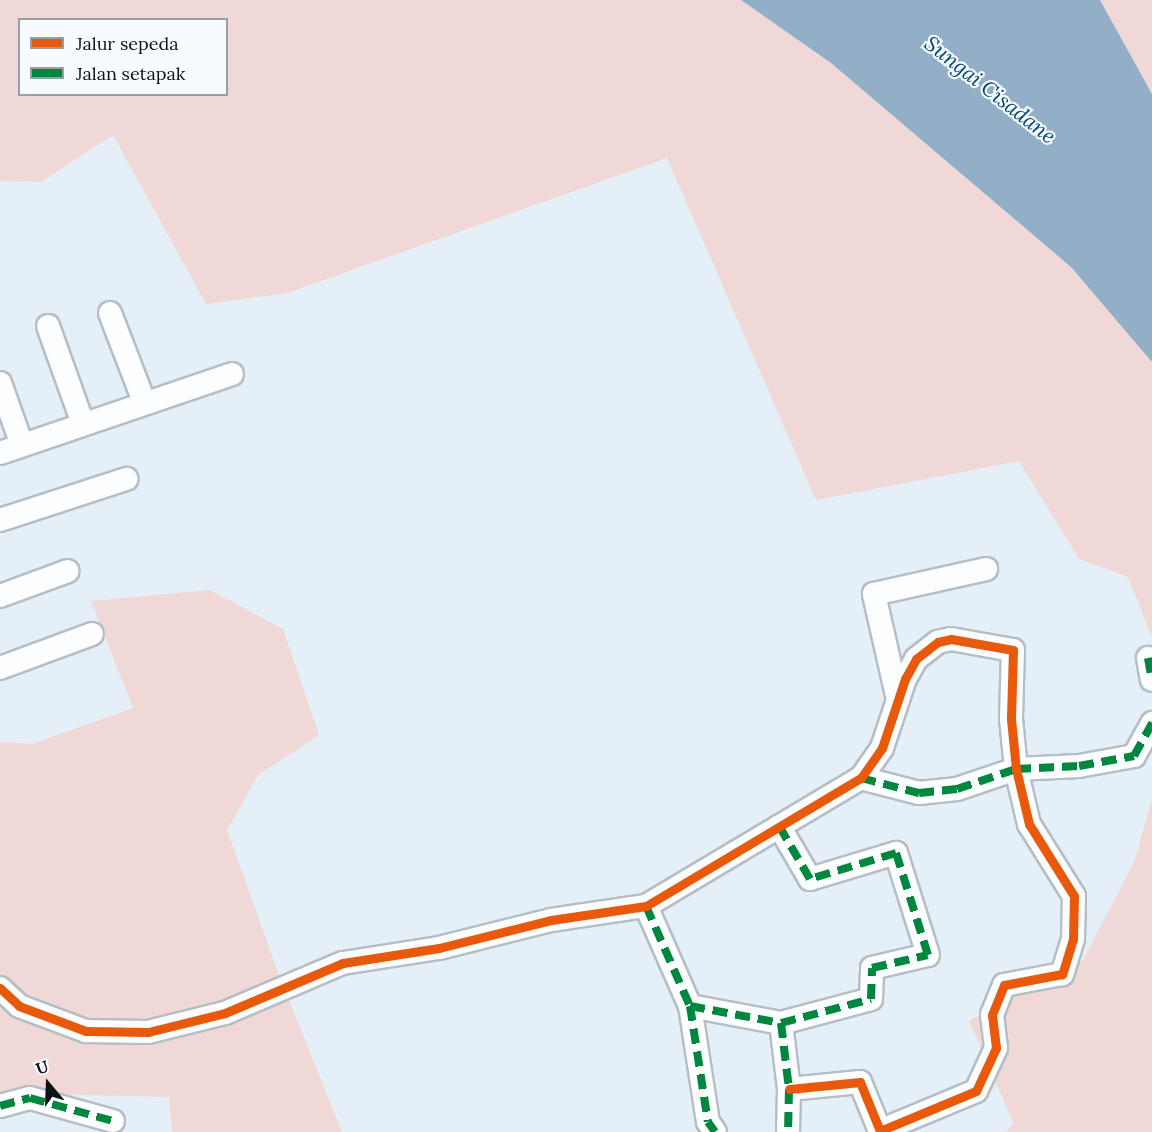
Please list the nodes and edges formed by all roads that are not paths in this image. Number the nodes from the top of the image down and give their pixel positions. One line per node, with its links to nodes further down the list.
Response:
1 (110, 313): 5 (street)
2 (48, 326): 6 (street)
3 (232, 374): 5 (street)
4 (0, 383): 7 (street)
5 (145, 404): 6 (street)
6 (83, 424): 7 (street)
7 (22, 445): 8 (street)
8 (0, 453)
9 (126, 479): 10 (street)
10 (0, 520)
11 (986, 569): 18 (street)
12 (68, 571): 13 (street)
13 (0, 596)
14 (92, 634): 16 (street)
15 (1148, 658): 17 (street)
16 (0, 668)
17 (1152, 680)
18 (898, 700): 20 (street); 21 (street)
19 (1152, 723): 20 (street)
20 (1016, 769): 21 (street); 27 (street)
21 (861, 778): 22 (street)
22 (779, 826): 23 (street); 26 (street)
23 (646, 906): 24 (street); 25 (street)
24 (0, 988)
25 (690, 1006): 26 (street); 30 (street)
26 (781, 1023): 27 (street)
27 (789, 1089): 31 (street)
28 (0, 1106): 29 (street)
29 (112, 1121)
30 (715, 1132)
31 (788, 1132)

